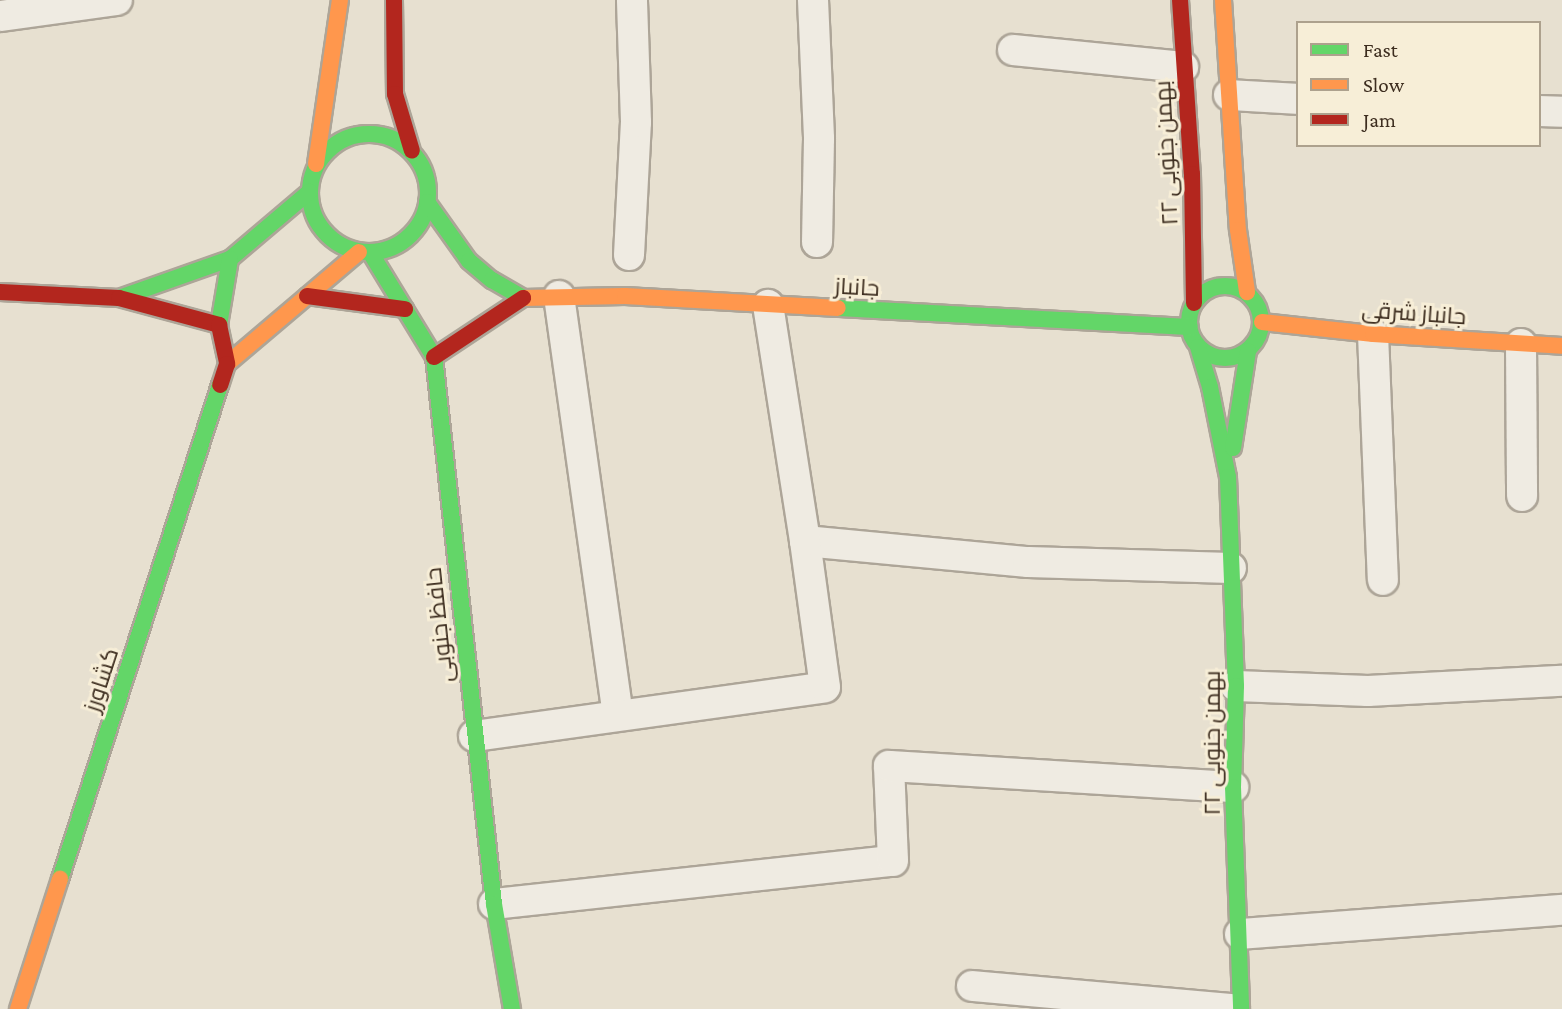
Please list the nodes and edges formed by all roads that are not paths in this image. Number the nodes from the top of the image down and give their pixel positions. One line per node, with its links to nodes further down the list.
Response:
1 (117, 0): 8 (street)
2 (340, 0): 16 (street)
3 (394, 0): 15 (street)
4 (632, 0): 21 (street)
5 (813, 0): 19 (street)
6 (1180, 0): 10 (street, ۲۲ بهمن جنوبی)
7 (1223, 0): 11 (street)
8 (0, 16)
9 (1013, 50): 10 (street)
10 (1184, 67): 29 (street, ۲۲ بهمن جنوبی)
11 (1229, 95): 12 (street); 24 (street)
12 (1296, 100)
13 (1541, 111): 14 (street)
14 (1562, 112)
15 (412, 151): 16 (street); 18 (street)
16 (316, 164): 17 (street)
17 (309, 192): 20 (street); 22 (street)
18 (427, 202): 20 (street); 28 (street)
19 (817, 242)
20 (365, 252): 25 (street); 31 (street, حافظ جنوبی)
21 (629, 255)
22 (230, 260): 27 (street); 33 (street)
23 (0, 292): 27 (street)
24 (1247, 292): 29 (street); 32 (street)
25 (307, 296): 31 (street); 41 (street)
26 (559, 296): 28 (street, جانباز); 30 (street, جانباز); 49 (street)
27 (119, 298): 33 (street)
28 (523, 298): 40 (street)
29 (1194, 303): 34 (street)
30 (768, 305): 34 (street, جانباز); 44 (street)
31 (405, 309): 40 (street, حافظ جنوبی)
32 (1262, 322): 35 (street, جانباز شرقی); 39 (street)
33 (219, 325): 41 (street)
34 (1189, 327): 38 (street)
35 (1373, 334): 36 (street, جانباز شرقی); 46 (street)
36 (1521, 344): 37 (street, جانباز شرقی); 43 (street)
37 (1562, 346)
38 (1198, 347): 39 (street); 42 (street, ۲۲ بهمن جنوبی)
39 (1248, 351): 42 (street, ۲۲ بهمن جنوبی)
40 (434, 357): 50 (street, حافظ جنوبی)
41 (227, 364): 56 (street, کشاورز)
42 (1228, 477): 45 (street, ۲۲ بهمن جنوبی)
43 (1522, 496)
44 (806, 541): 45 (street); 49 (street)
45 (1231, 568): 48 (street, ۲۲ بهمن جنوبی)
46 (1382, 580)
47 (1562, 681): 48 (street)
48 (1236, 686): 51 (street, ۲۲ بهمن جنوبی)
49 (618, 715): 50 (street)
50 (474, 736): 52 (street, حافظ جنوبی)
51 (1233, 787): 52 (street); 54 (street, ۲۲ بهمن جنوبی)
52 (494, 904): 57 (street, حافظ جنوبی)
53 (1562, 910): 54 (street)
54 (1240, 933): 59 (street, ۲۲ بهمن جنوبی)
55 (972, 986): 58 (street)
56 (18, 1009)
57 (512, 1009)
58 (1232, 1009)
59 (1241, 1009)

